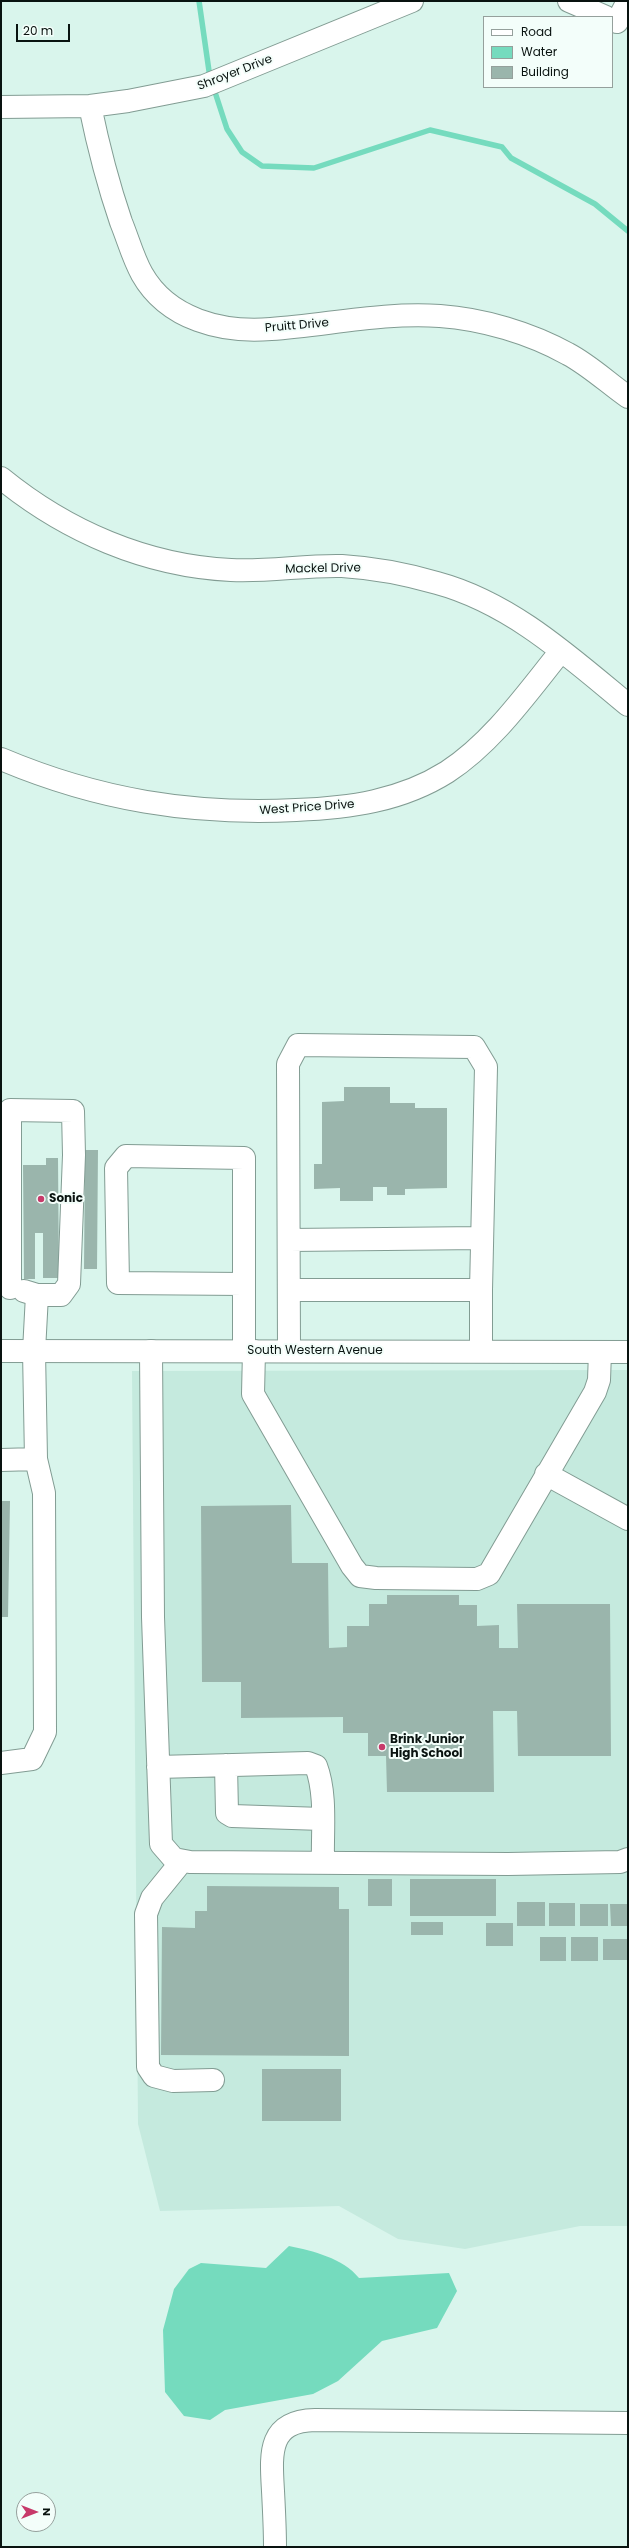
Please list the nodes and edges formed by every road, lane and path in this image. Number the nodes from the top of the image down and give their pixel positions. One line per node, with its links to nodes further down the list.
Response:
1 (412, 1): 4 (street, Shroyer Drive)
2 (569, 1): 5 (street)
3 (628, 1): 6 (street)
4 (389, 6): 7 (street, Shroyer Drive)
5 (603, 16)
6 (616, 22)
7 (90, 106): 8 (street, Shroyer Drive); 9 (street, Pruitt Drive)
8 (1, 107)
9 (628, 397)
10 (1, 478): 11 (street, Mackel Drive)
11 (561, 651): 12 (street, Mackel Drive); 13 (street, West Price Drive)
12 (628, 705)
13 (1, 759)
14 (5, 1152): 18 (street); 21 (street)
15 (481, 1238): 16 (street); 16 (street); 20 (street)
16 (290, 1240): 19 (street)
17 (244, 1284): 17 (street); 25 (street)
18 (5, 1287): 21 (street)
19 (290, 1290): 20 (street); 26 (street)
20 (481, 1290): 27 (street)
21 (37, 1295): 23 (street)
22 (1, 1351): 23 (street, South Western Avenue)
23 (34, 1351): 24 (street, South Western Avenue); 30 (street)
24 (151, 1351): 25 (street, South Western Avenue); 36 (street)
25 (249, 1351): 26 (street, South Western Avenue); 32 (street)
26 (289, 1351): 27 (street, South Western Avenue)
27 (481, 1351): 28 (street, South Western Avenue)
28 (600, 1352): 29 (street, South Western Avenue); 32 (street)
29 (628, 1352)
30 (36, 1459): 31 (street); 34 (street)
31 (1, 1460)
32 (546, 1474): 33 (street)
33 (628, 1519)
34 (1, 1763)
35 (226, 1765): 36 (street); 37 (street); 37 (street)
36 (158, 1767): 39 (street)
37 (322, 1819): 40 (street)
38 (628, 1859): 40 (street)
39 (182, 1861): 40 (street); 41 (street)
40 (323, 1863)
41 (212, 2080)
42 (628, 2424): 43 (street)
43 (275, 2547)

